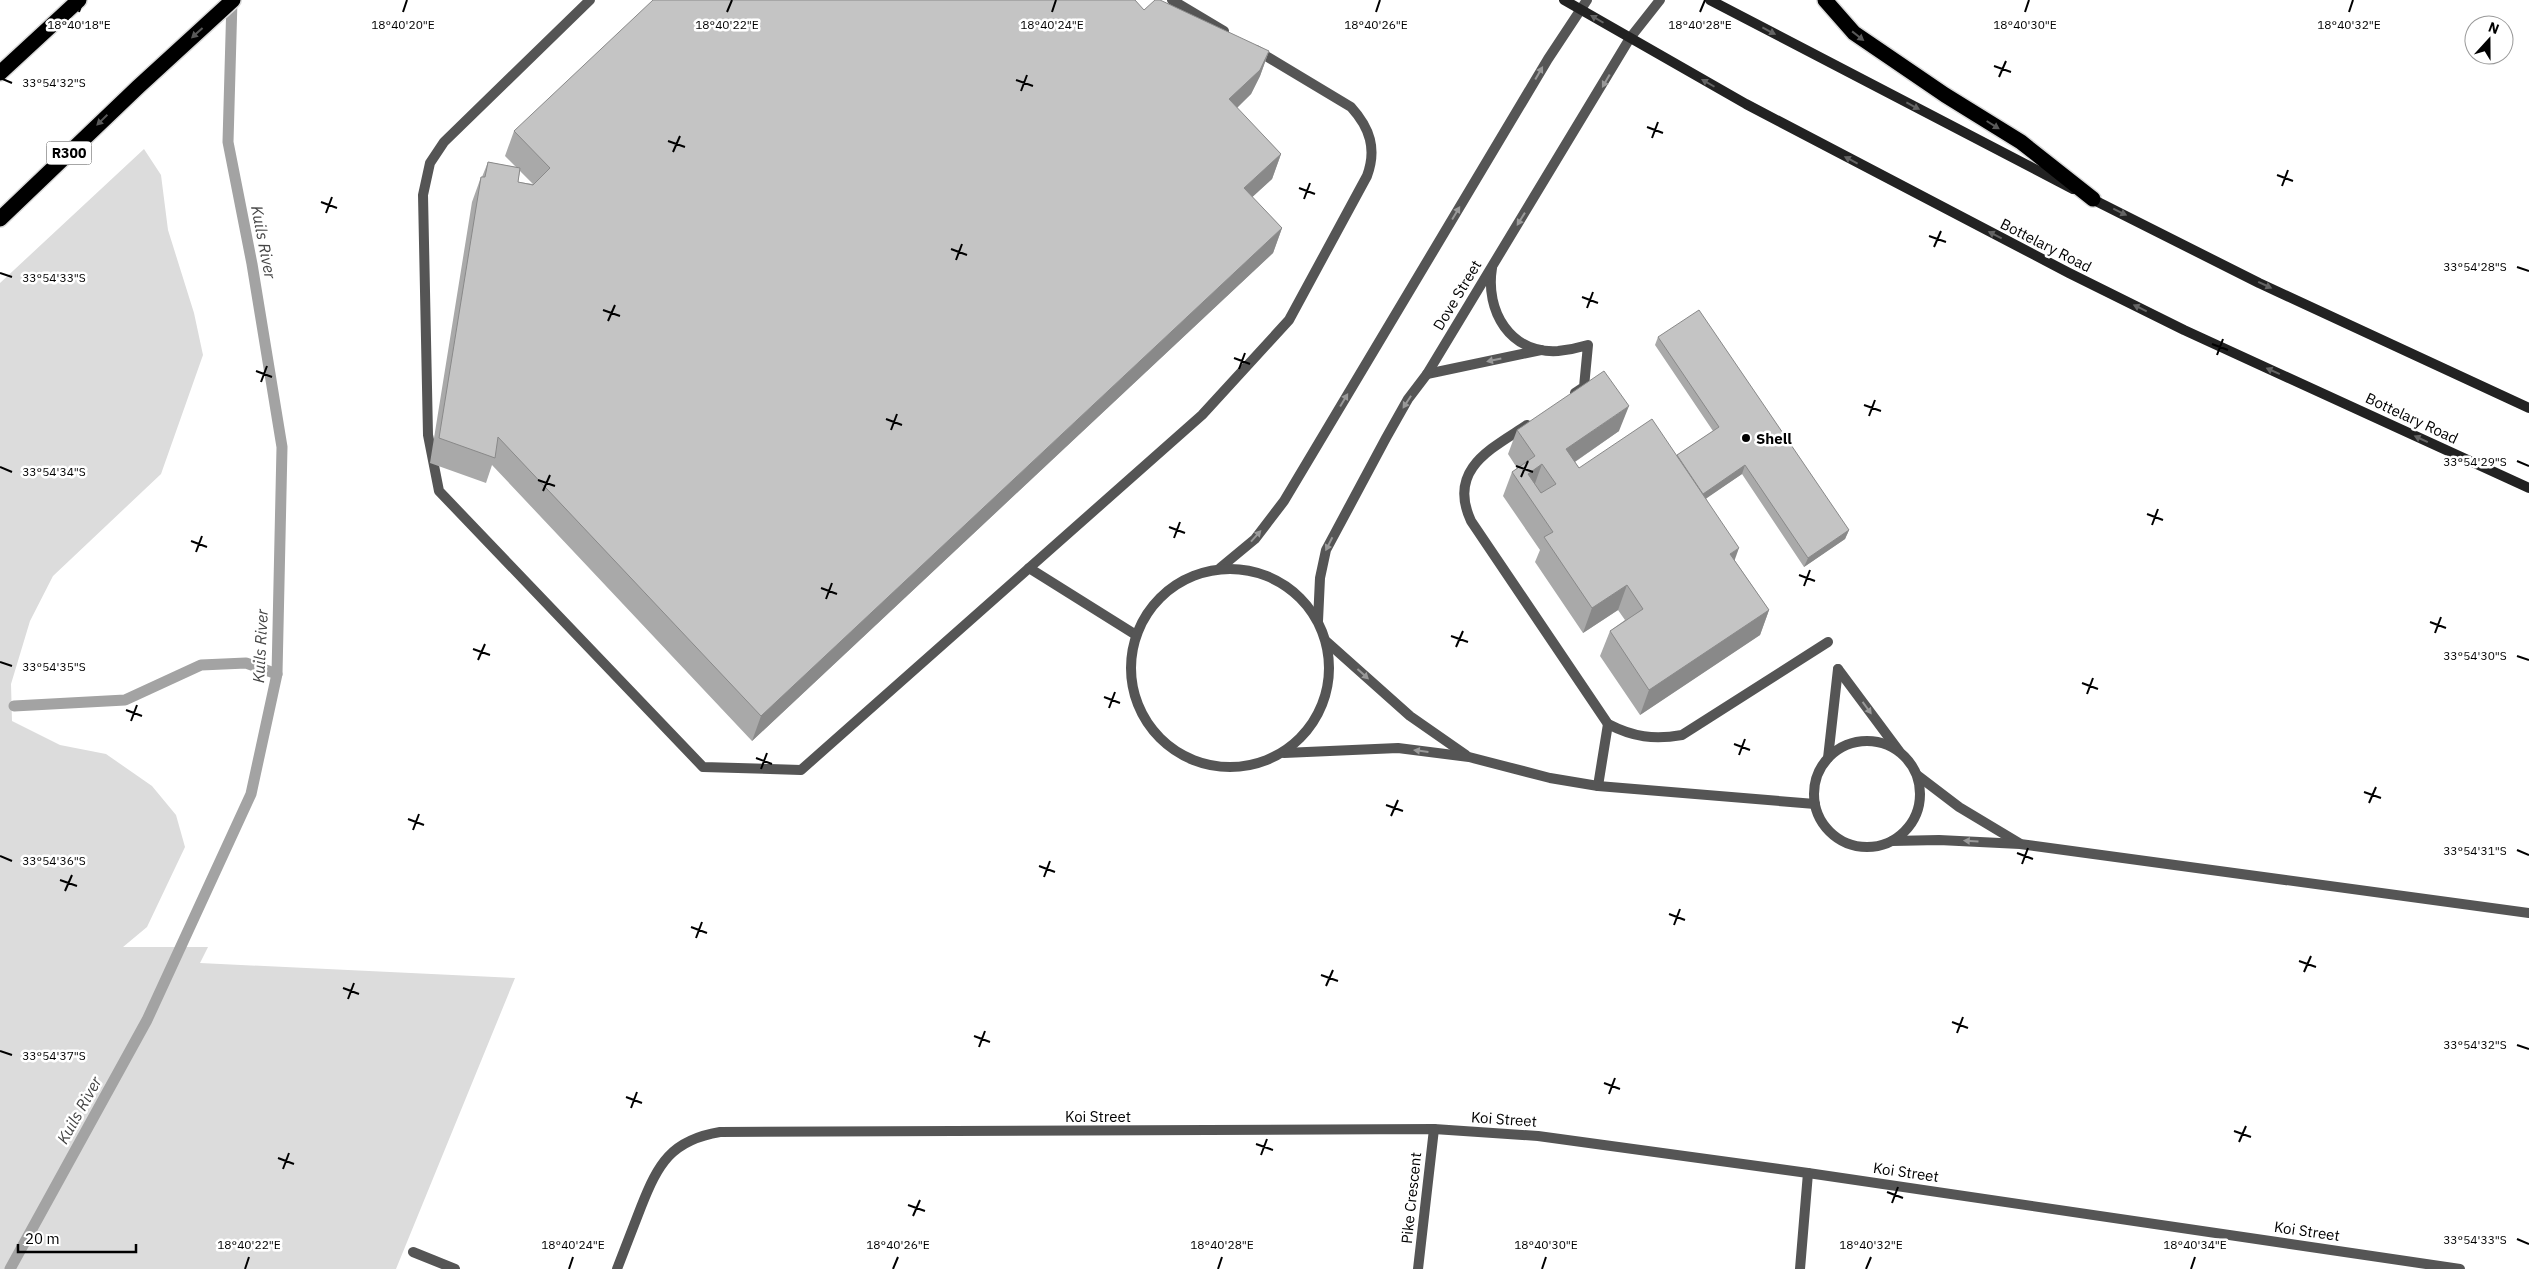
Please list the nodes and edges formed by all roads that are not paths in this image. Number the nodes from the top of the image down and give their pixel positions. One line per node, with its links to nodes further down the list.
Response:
1 (79, 0): 12 (highway)
2 (233, 0): 14 (highway, R300, one-way to 14)
3 (590, 0): 22 (street)
4 (1172, 0): 22 (street)
5 (1564, 0): 10 (main road, Bottelary Road)
6 (1587, 0): 10 (street, Dove Street)
7 (1660, 0): 11 (street, Dove Street)
8 (1710, 0): 13 (main road, one-way to 13)
9 (1825, 0): 13 (highway, one-way to 13)
10 (1581, 10): 11 (main road, Bottelary Road, one-way to 10); 23 (street, Dove Street, one-way to 10)
11 (1630, 38): 15 (street, Dove Street, one-way to 15); 21 (main road, Bottelary Road, one-way to 11)
12 (0, 74)
13 (2093, 199): 19 (main road, one-way to 19)
14 (0, 219)
15 (1492, 267): 16 (street); 17 (street, Dove Street)
16 (1542, 350): 17 (street, one-way to 17); 18 (street)
17 (1427, 374): 24 (street, Dove Street, one-way to 24)
18 (1568, 398)
19 (2529, 408)
20 (1535, 420): 28 (street)
21 (2529, 488)
22 (1029, 568): 25 (street)
23 (1220, 568): 24 (street, Dove Street); 25 (street, Dove Street)
24 (1318, 621): 26 (street, Dove Street)
25 (1136, 635): 30 (street, Dove Street)
26 (1327, 642): 30 (street, Dove Street); 31 (street, one-way to 31)
27 (1828, 642): 28 (street)
28 (1608, 724): 34 (street)
29 (1899, 751): 32 (street); 32 (street, one-way to 29); 33 (street)
30 (1284, 753): 31 (street, one-way to 30)
31 (1469, 756): 34 (street)
32 (1828, 758): 35 (street)
33 (1917, 775): 36 (street); 37 (street)
34 (1598, 786): 35 (street)
35 (1814, 804): 36 (street)
36 (1892, 841): 37 (street, one-way to 36)
37 (2020, 844): 38 (street)
38 (2529, 914)
39 (1434, 1130): 40 (street, Koi Street); 43 (street, Koi Street); 44 (street, Pike Crescent)
40 (1808, 1173): 45 (street); 46 (street, Koi Street)
41 (413, 1252): 42 (street)
42 (455, 1269)
43 (617, 1269)
44 (1418, 1269)
45 (1800, 1269)
46 (2460, 1269)

